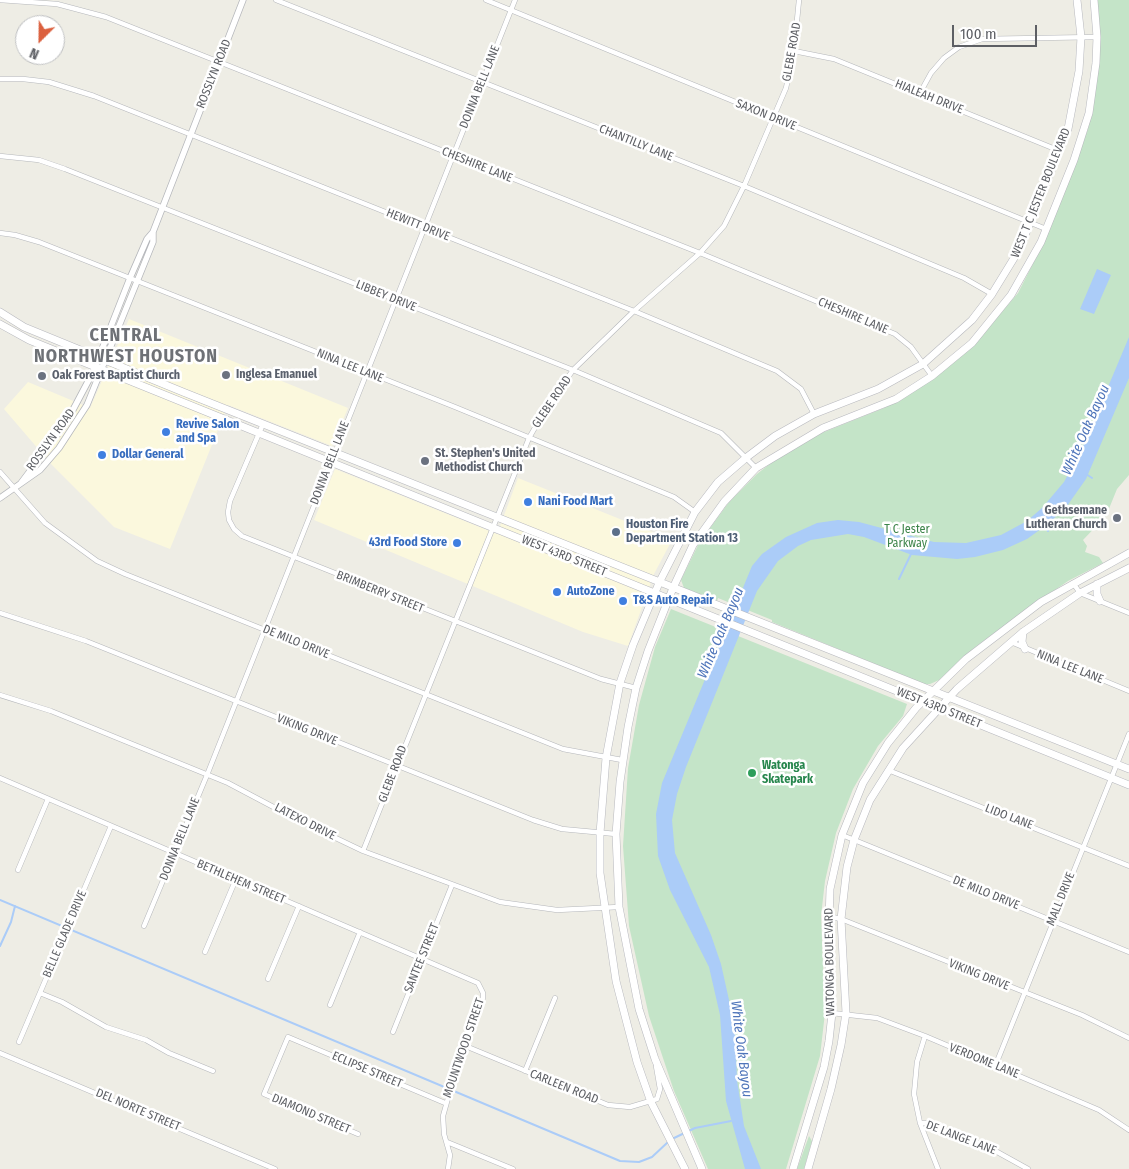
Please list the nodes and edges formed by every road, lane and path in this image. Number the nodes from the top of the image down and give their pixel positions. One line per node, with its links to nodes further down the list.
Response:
1 (0, 0): 13 (street, CHESHIRE LANE)
2 (243, 0): 13 (street, ROSSLYN ROAD)
3 (276, 0): 15 (street, CHANTILLY LANE)
4 (486, 0): 9 (street, SAXON DRIVE)
5 (515, 0): 9 (street, DONNA BELL LANE)
6 (799, 0): 12 (street, GLEBE ROAD)
7 (1077, 0): 11 (main road, WEST T C JESTER BOULEVARD)
8 (1094, 0): 10 (main road, WEST T C JESTER BOULEVARD)
9 (511, 10): 15 (street, DONNA BELL LANE); 17 (street, SAXON DRIVE)
10 (1097, 37): 11 (street); 26 (main road, WEST T C JESTER BOULEVARD)
11 (1081, 38): 16 (street); 19 (main road, WEST T C JESTER BOULEVARD)
12 (794, 51): 16 (street, HIALEAH DRIVE); 17 (street, GLEBE ROAD)
13 (219, 62): 18 (street, ROSSLYN ROAD); 20 (street, CHESHIRE LANE)
14 (0, 79): 18 (street, HEWITT DRIVE)
15 (482, 82): 20 (street, DONNA BELL LANE); 22 (street, CHANTILLY LANE)
16 (920, 93): 19 (street, HIALEAH DRIVE)
17 (773, 118): 22 (street, GLEBE ROAD); 24 (street, SAXON DRIVE)
18 (190, 134): 23 (street, ROSSLYN ROAD); 25 (street, HEWITT DRIVE)
19 (1060, 151): 24 (main road, WEST T C JESTER BOULEVARD)
20 (453, 155): 25 (street, DONNA BELL LANE); 29 (street, CHESHIRE LANE)
21 (0, 156): 23 (street, LIBBEY DRIVE)
22 (744, 186): 29 (street, GLEBE ROAD); 32 (street, CHANTILLY LANE)
23 (162, 207): 27 (street, ROSSLYN ROAD); 33 (street, LIBBEY DRIVE)
24 (1031, 223): 26 (street, SAXON DRIVE); 32 (main road, WEST T C JESTER BOULEVARD)
25 (424, 228): 33 (street, DONNA BELL LANE); 34 (street, HEWITT DRIVE)
26 (1046, 229): 44 (main road, WEST T C JESTER BOULEVARD)
27 (153, 232): 30 (street, ROSSLYN ROAD); 31 (street, ROSSLYN ROAD)
28 (0, 233): 30 (street, NINA LEE LANE)
29 (700, 253): 34 (street, GLEBE ROAD); 39 (street, CHESHIRE LANE)
30 (130, 278): 31 (street, NINA LEE LANE); 37 (street, ROSSLYN ROAD)
31 (138, 281): 38 (street, ROSSLYN ROAD); 43 (street, NINA LEE LANE)
32 (992, 294): 39 (main road, WEST T C JESTER BOULEVARD)
33 (395, 300): 42 (street, LIBBEY DRIVE); 43 (street, DONNA BELL LANE)
34 (634, 311): 42 (street, GLEBE ROAD); 47 (street, HEWITT DRIVE)
35 (0, 312): 37 (main road, WEST 43RD STREET)
36 (0, 324): 40 (main road, WEST 43RD STREET)
37 (99, 358): 38 (main road, WEST 43RD STREET); 40 (street, ROSSLYN ROAD)
38 (106, 361): 41 (street, ROSSLYN ROAD); 45 (main road, WEST 43RD STREET)
39 (923, 364): 44 (street, CHESHIRE LANE); 47 (main road, WEST T C JESTER BOULEVARD)
40 (95, 366): 41 (main road, WEST 43RD STREET); 51 (street, ROSSLYN ROAD)
41 (103, 370): 46 (main road, WEST 43RD STREET); 52 (street, ROSSLYN ROAD)
42 (574, 370): 50 (street, GLEBE ROAD); 54 (street, LIBBEY DRIVE)
43 (366, 373): 50 (street, NINA LEE LANE); 53 (street, DONNA BELL LANE)
44 (932, 376): 56 (main road, WEST T C JESTER BOULEVARD)
45 (188, 394): 46 (main road); 48 (main road, WEST 43RD STREET)
46 (186, 403): 49 (main road, WEST 43RD STREET)
47 (814, 414): 54 (main road, WEST T C JESTER BOULEVARD)
48 (263, 424): 49 (street, BRIMBERRY STREET); 53 (main road, WEST 43RD STREET)
49 (259, 433): 55 (main road, WEST 43RD STREET); 69 (street, BRIMBERRY STREET)
50 (529, 438): 63 (street, NINA LEE LANE); 64 (street, GLEBE ROAD)
51 (52, 443): 52 (street); 58 (street, ROSSLYN ROAD)
52 (59, 448): 58 (street, ROSSLYN ROAD)
53 (334, 452): 55 (street, DONNA BELL LANE); 59 (main road, WEST 43RD STREET)
54 (747, 456): 56 (street, LIBBEY DRIVE); 63 (main road, WEST T C JESTER BOULEVARD)
55 (331, 462): 61 (main road, WEST 43RD STREET); 69 (street, DONNA BELL LANE)
56 (756, 468): 76 (main road, WEST T C JESTER BOULEVARD)
57 (0, 472): 60 (street, DE MILO DRIVE)
58 (21, 483): 60 (street, ROSSLYN ROAD)
59 (416, 485): 61 (main road); 64 (main road, WEST 43RD STREET)
60 (14, 488): 62 (street, ROSSLYN ROAD); 84 (street, DE MILO DRIVE)
61 (412, 494): 65 (main road, WEST 43RD STREET)
62 (0, 498)
63 (695, 512): 73 (main road, WEST T C JESTER BOULEVARD)
64 (497, 517): 65 (street, GLEBE ROAD); 66 (main road, WEST 43RD STREET)
65 (493, 527): 67 (main road, WEST 43RD STREET); 83 (street, GLEBE ROAD)
66 (562, 544): 67 (main road); 70 (main road, WEST 43RD STREET)
67 (558, 553): 72 (main road, WEST 43RD STREET)
68 (1129, 553): 74 (main road, WATONGA BOULEVARD)
69 (293, 557): 83 (street, BRIMBERRY STREET); 84 (street, DONNA BELL LANE)
70 (601, 559): 72 (main road); 73 (main road, WEST 43RD STREET)
71 (1129, 568): 75 (main road, WATONGA BOULEVARD)
72 (599, 570): 77 (main road, WEST 43RD STREET)
73 (659, 583): 76 (main road, WEST 43RD STREET); 77 (main road, WEST T C JESTER BOULEVARD)
74 (1073, 583): 78 (street); 92 (main road, WATONGA BOULEVARD)
75 (1097, 584): 78 (main road, WATONGA BOULEVARD); 80 (main road)
76 (673, 588): 79 (main road, WEST T C JESTER BOULEVARD); 86 (main road, WEST 43RD STREET)
77 (655, 592): 79 (main road, WEST 43RD STREET); 90 (main road, WEST T C JESTER BOULEVARD)
78 (1080, 593): 80 (street); 85 (main road, WATONGA BOULEVARD)
79 (668, 598): 89 (main road, WEST 43RD STREET); 91 (main road, WEST T C JESTER BOULEVARD)
80 (1100, 601): 82 (street)
81 (0, 613): 97 (street, VIKING DRIVE)
82 (1129, 613)
83 (455, 622): 90 (street, BRIMBERRY STREET); 94 (street, GLEBE ROAD)
84 (264, 629): 94 (street, DE MILO DRIVE); 97 (street, DONNA BELL LANE)
85 (1023, 632): 87 (main road, WATONGA BOULEVARD); 88 (main road)
86 (812, 642): 89 (main road); 92 (main road, WEST 43RD STREET)
87 (1011, 642): 88 (street, NINA LEE LANE); 96 (main road, WATONGA BOULEVARD)
88 (1025, 649): 93 (street, NINA LEE LANE)
89 (807, 655): 98 (main road, WEST 43RD STREET)
90 (620, 683): 91 (street, BRIMBERRY STREET); 103 (main road, WEST T C JESTER BOULEVARD)
91 (636, 688): 104 (main road, WEST T C JESTER BOULEVARD)
92 (933, 691): 96 (main road, WEST 43RD STREET); 98 (main road, WATONGA BOULEVARD)
93 (1129, 692)
94 (425, 694): 103 (street, DE MILO DRIVE); 106 (street, GLEBE ROAD)
95 (0, 695): 109 (street, LATEXO DRIVE)
96 (949, 697): 99 (main road, WATONGA BOULEVARD); 100 (main road, WEST 43RD STREET)
97 (235, 702): 106 (street, VIKING DRIVE); 109 (street, DONNA BELL LANE)
98 (922, 702): 99 (main road, WEST 43RD STREET); 117 (main road, WATONGA BOULEVARD)
99 (938, 708): 102 (main road, WEST 43RD STREET); 108 (main road, WATONGA BOULEVARD)
100 (1036, 732): 102 (main road); 105 (main road, WEST 43RD STREET)
101 (1129, 734): 105 (street, MALL DRIVE)
102 (1031, 744): 111 (main road, WEST 43RD STREET)
103 (606, 758): 104 (street, DE MILO DRIVE); 115 (main road, WEST T C JESTER BOULEVARD)
104 (622, 760): 116 (main road, WEST T C JESTER BOULEVARD)
105 (1117, 765): 107 (main road, WEST 43RD STREET); 111 (street, MALL DRIVE)
106 (397, 766): 115 (street, VIKING DRIVE); 120 (street, GLEBE ROAD)
107 (1129, 769)
108 (888, 770): 118 (main road, WATONGA BOULEVARD); 119 (street, LIDO LANE)
109 (207, 775): 120 (street, LATEXO DRIVE); 121 (street, DONNA BELL LANE)
110 (0, 778): 113 (street, BETHLEHEM STREET)
111 (1112, 778): 112 (main road, WEST 43RD STREET); 119 (street, MALL DRIVE)
112 (1129, 785)
113 (48, 799): 114 (street, BETHLEHEM STREET); 123 (street)
114 (110, 826): 121 (street, BETHLEHEM STREET); 139 (street, BELLE GLADE DRIVE)
115 (600, 833): 116 (street, VIKING DRIVE); 128 (main road, WEST T C JESTER BOULEVARD)
116 (616, 834): 127 (main road, WEST T C JESTER BOULEVARD)
117 (842, 835): 118 (street, DE MILO DRIVE); 129 (main road, WATONGA BOULEVARD)
118 (854, 840): 130 (main road, WATONGA BOULEVARD); 131 (street, DE MILO DRIVE)
119 (1082, 846): 122 (street, LIDO LANE); 131 (street, MALL DRIVE)
120 (363, 850): 125 (street, LATEXO DRIVE)
121 (175, 853): 124 (street, BETHLEHEM STREET); 132 (street, DONNA BELL LANE)
122 (1129, 866)
123 (18, 870)
124 (236, 879): 126 (street, BETHLEHEM STREET); 134 (street)
125 (452, 885): 128 (street, LATEXO DRIVE); 136 (street, SANTEE STREET)
126 (299, 906): 133 (street, BETHLEHEM STREET); 137 (street)
127 (619, 907): 128 (street, LATEXO DRIVE); 152 (main road, WEST T C JESTER BOULEVARD)
128 (604, 908): 156 (main road, WEST T C JESTER BOULEVARD)
129 (828, 916): 130 (street, VIKING DRIVE); 143 (main road, WATONGA BOULEVARD)
130 (841, 919): 140 (street, VIKING DRIVE); 144 (main road, WATONGA BOULEVARD)
131 (1053, 920): 135 (street, DE MILO DRIVE); 140 (street, MALL DRIVE)
132 (144, 926)
133 (360, 932): 136 (street, BETHLEHEM STREET); 142 (street)
134 (205, 952)
135 (1129, 952)
136 (422, 959): 138 (street, BETHLEHEM STREET); 145 (street, SANTEE STREET)
137 (268, 978)
138 (481, 987): 150 (street, MOUNTWOOD STREET)
139 (40, 993): 149 (street, BELLE GLADE DRIVE); 154 (street)
140 (1025, 993): 148 (street, VIKING DRIVE); 153 (street, MALL DRIVE)
141 (555, 998): 155 (street)
142 (330, 1005)
143 (832, 1013): 144 (street, VERDOME LANE); 159 (main road, WATONGA BOULEVARD)
144 (846, 1013): 146 (street, VERDOME LANE); 160 (main road, WATONGA BOULEVARD)
145 (392, 1032)
146 (925, 1036): 153 (street, VERDOME LANE); 158 (street)
147 (288, 1037): 157 (street, ECLIPSE STREET); 162 (street, DIAMOND STREET)
148 (1129, 1038)
149 (19, 1042)
150 (463, 1045): 155 (street, CARLEEN ROAD); 157 (street, MOUNTWOOD STREET)
151 (0, 1053): 164 (street, DEL NORTE STREET)
152 (655, 1060): 156 (street); 168 (main road, WEST T C JESTER BOULEVARD)
153 (996, 1064): 161 (street, VERDOME LANE)
154 (213, 1071)
155 (525, 1071): 156 (street, CARLEEN ROAD)
156 (651, 1102): 167 (main road, WEST T C JESTER BOULEVARD)
157 (446, 1103): 163 (street, MOUNTWOOD STREET)
158 (920, 1123): 171 (street); 172 (street, DE LANGE LANE)
159 (807, 1127): 160 (main road); 169 (main road, WATONGA BOULEVARD)
160 (819, 1130): 170 (main road, WATONGA BOULEVARD)
161 (1129, 1130)
162 (358, 1134)
163 (447, 1142): 165 (street, MOUNTWOOD STREET); 166 (street)
164 (275, 1169)
165 (448, 1169)
166 (512, 1169)
167 (685, 1169)
168 (702, 1169)
169 (793, 1169)
170 (808, 1169)
171 (938, 1169)
172 (1028, 1169)

